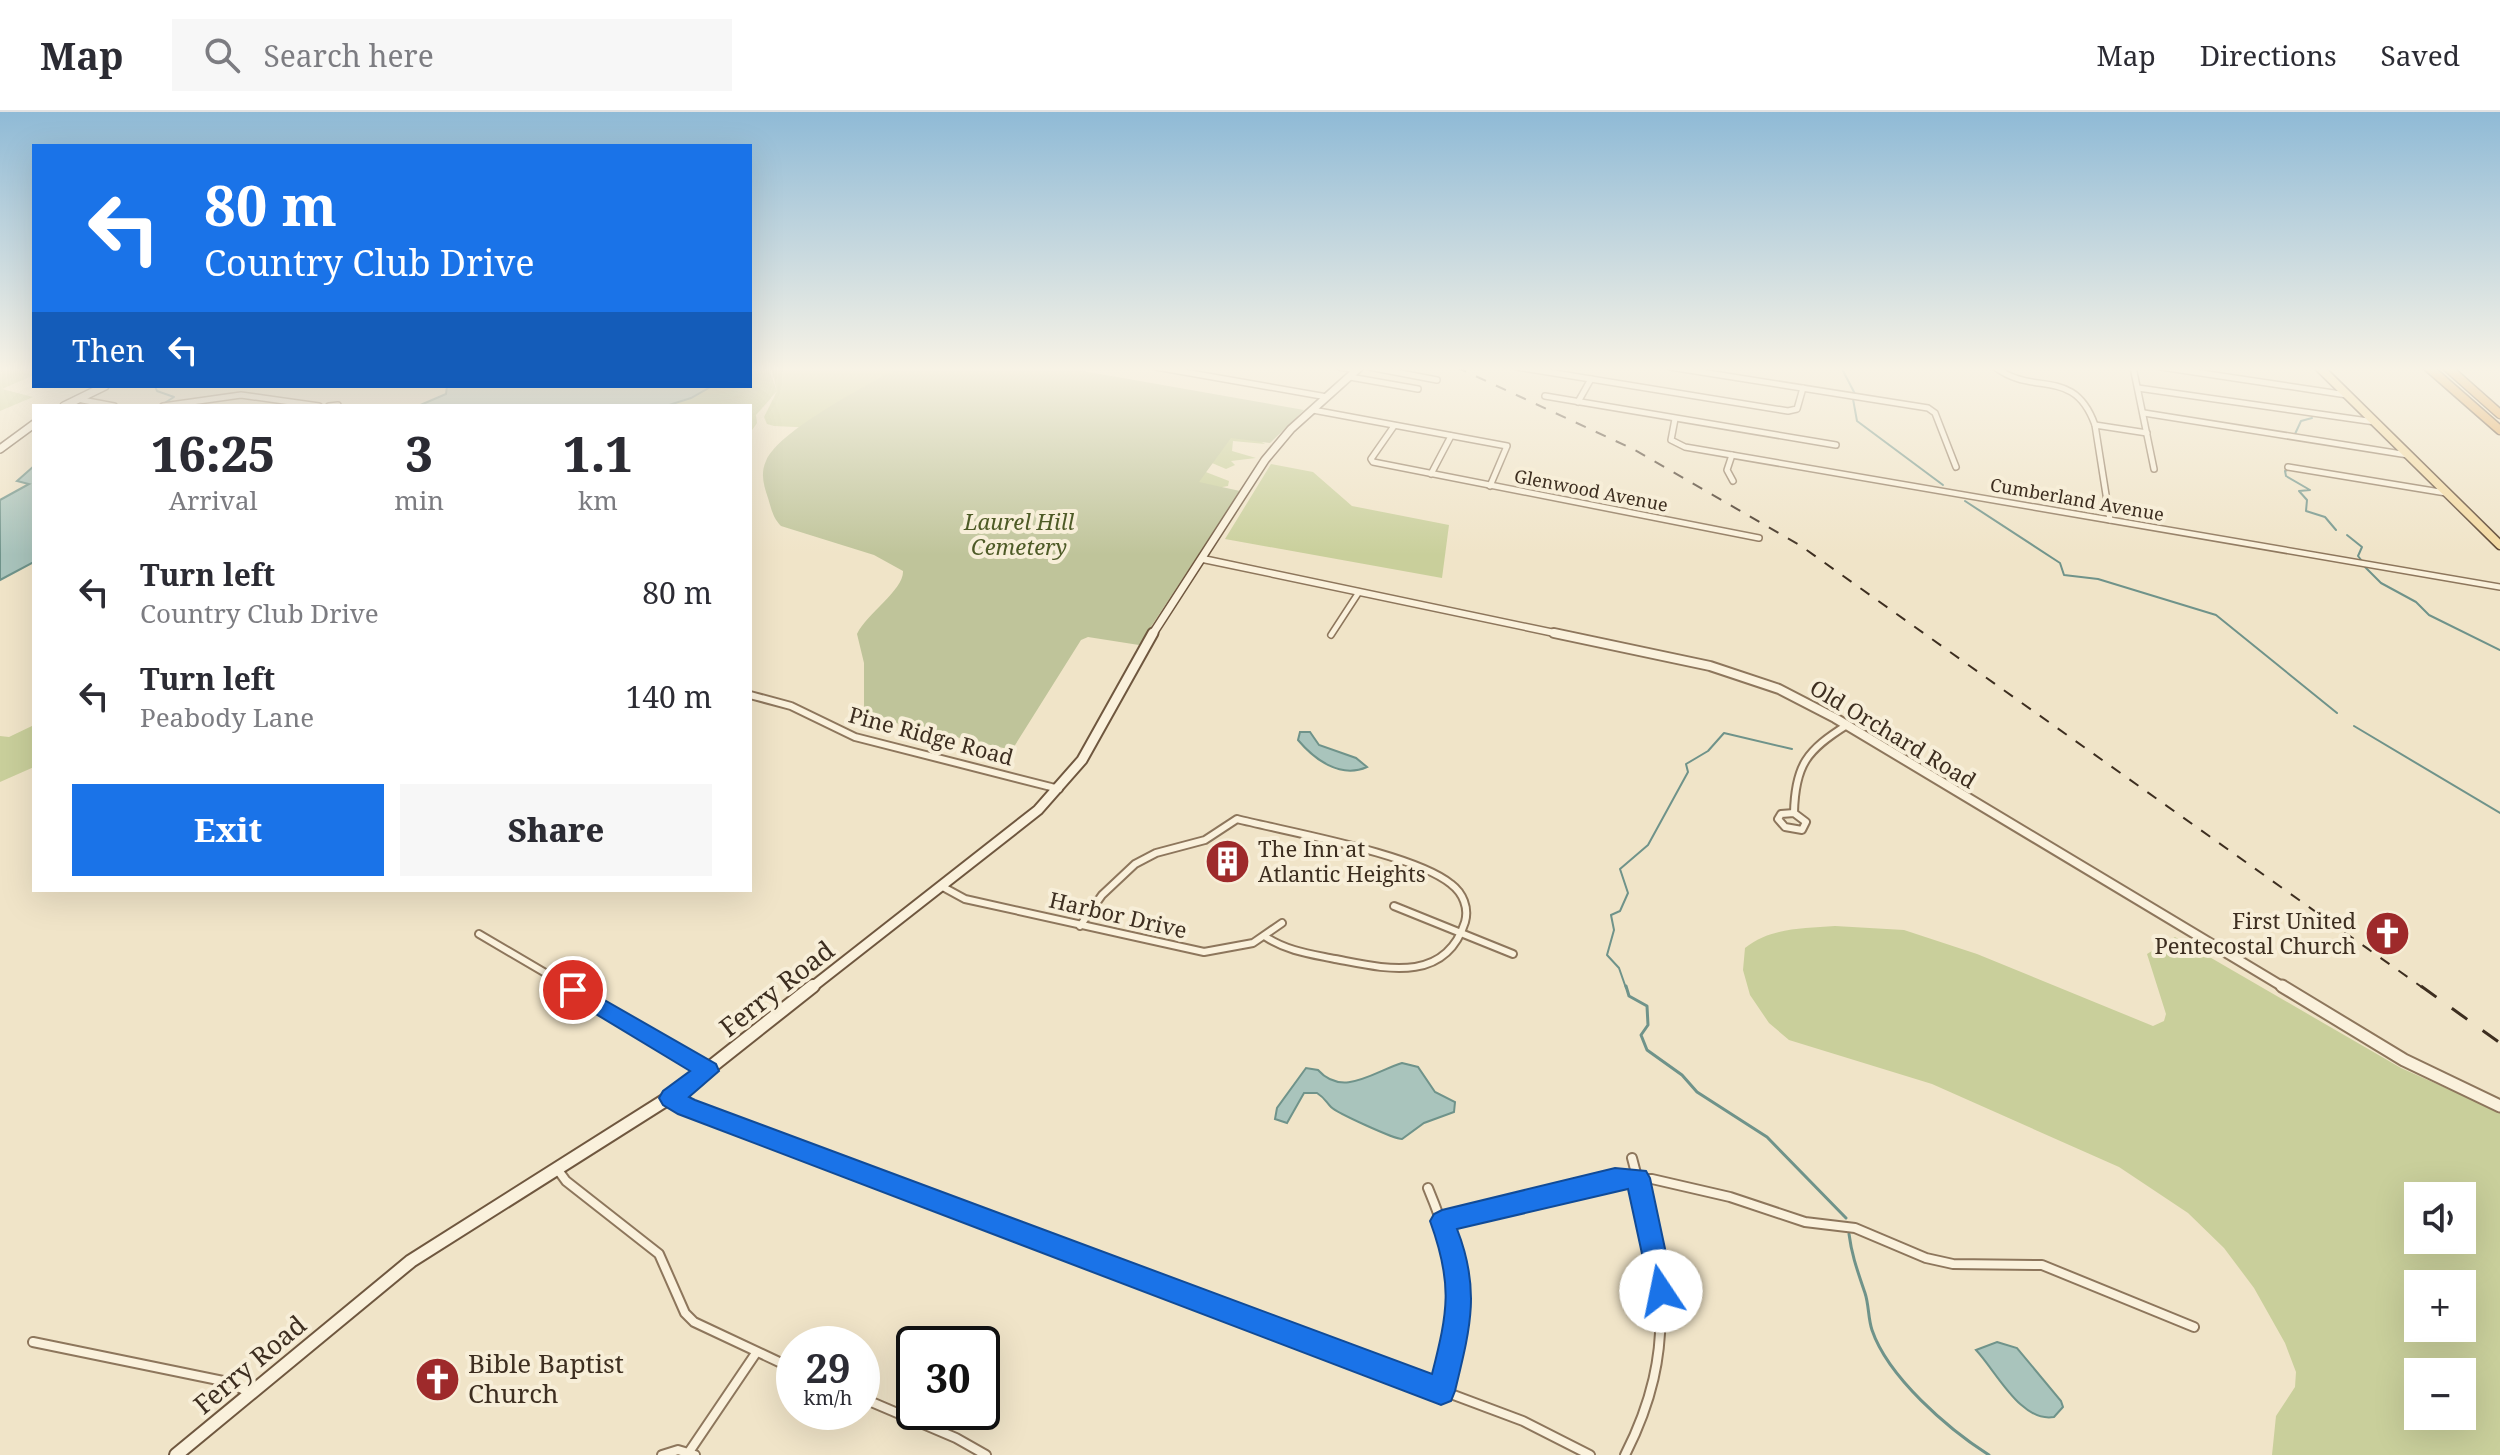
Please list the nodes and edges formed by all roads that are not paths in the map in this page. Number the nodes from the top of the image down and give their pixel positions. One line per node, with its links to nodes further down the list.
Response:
1 (26, 430): 16 (main road)
2 (1293, 430): 29 (main road, Ferry Road)
3 (1392, 430): 22 (street, Glenwood Avenue)
4 (1415, 430): 14 (street)
5 (1672, 430): 17 (street, Cumberland Avenue)
6 (1741, 430): 15 (street)
7 (1940, 430): 19 (street)
8 (2096, 430): 26 (street)
9 (2125, 430): 13 (street)
10 (2147, 430): 13 (street)
11 (2249, 430): 18 (street)
12 (2383, 430): 18 (main road)
13 (2147, 433): 21 (street)
14 (1451, 436): 22 (street); 24 (street)
15 (1836, 445)
16 (0, 449)
17 (1732, 455): 23 (street); 26 (street, Cumberland Avenue)
18 (2408, 455): 25 (main road)
19 (1956, 467)
20 (2288, 467): 25 (street)
21 (2154, 469)
22 (1431, 474): 24 (street, Glenwood Avenue)
23 (1733, 481)
24 (1490, 486): 27 (street, Glenwood Avenue)
25 (2449, 493): 28 (main road)
26 (2110, 520): 30 (street, Cumberland Avenue)
27 (1759, 538)
28 (2500, 545)
29 (1203, 559): 31 (street, Old Orchard Road); 35 (main road, Ferry Road)
30 (2500, 587)
31 (1359, 592): 32 (street); 34 (street, Old Orchard Road)
32 (1331, 635)
33 (752, 696): 35 (street, Pine Ridge Road)
34 (1847, 725): 36 (street); 47 (street, Old Orchard Road)
35 (1059, 789): 37 (main road, Ferry Road)
36 (1794, 813)
37 (943, 887): 40 (street, Harbor Drive); 45 (main road, Ferry Road)
38 (1394, 906): 41 (street)
39 (1282, 923): 43 (street, Harbor Drive)
40 (1080, 926): 41 (street); 43 (street, Harbor Drive)
41 (1460, 933): 43 (street); 44 (street)
42 (479, 934): 45 (street)
43 (1266, 937)
44 (1513, 954)
45 (708, 1071): 46 (main road, Ferry Road)
46 (671, 1098): 49 (main road, Ferry Road); 57 (street)
47 (2500, 1106)
48 (1632, 1158): 50 (street)
49 (558, 1170): 55 (street); 58 (main road, Ferry Road)
50 (1638, 1178): 52 (street); 53 (street); 65 (street)
51 (1428, 1188): 52 (street)
52 (1442, 1221): 57 (street)
53 (2194, 1327)
54 (33, 1342): 58 (street)
55 (756, 1353): 56 (street); 60 (street)
56 (776, 1361)
57 (1441, 1391): 64 (street)
58 (250, 1393): 61 (main road, Ferry Road)
59 (880, 1406): 63 (street)
60 (692, 1453): 62 (street)
61 (176, 1455)
62 (662, 1455)
63 (986, 1455)
64 (1590, 1455)
65 (1625, 1455)

